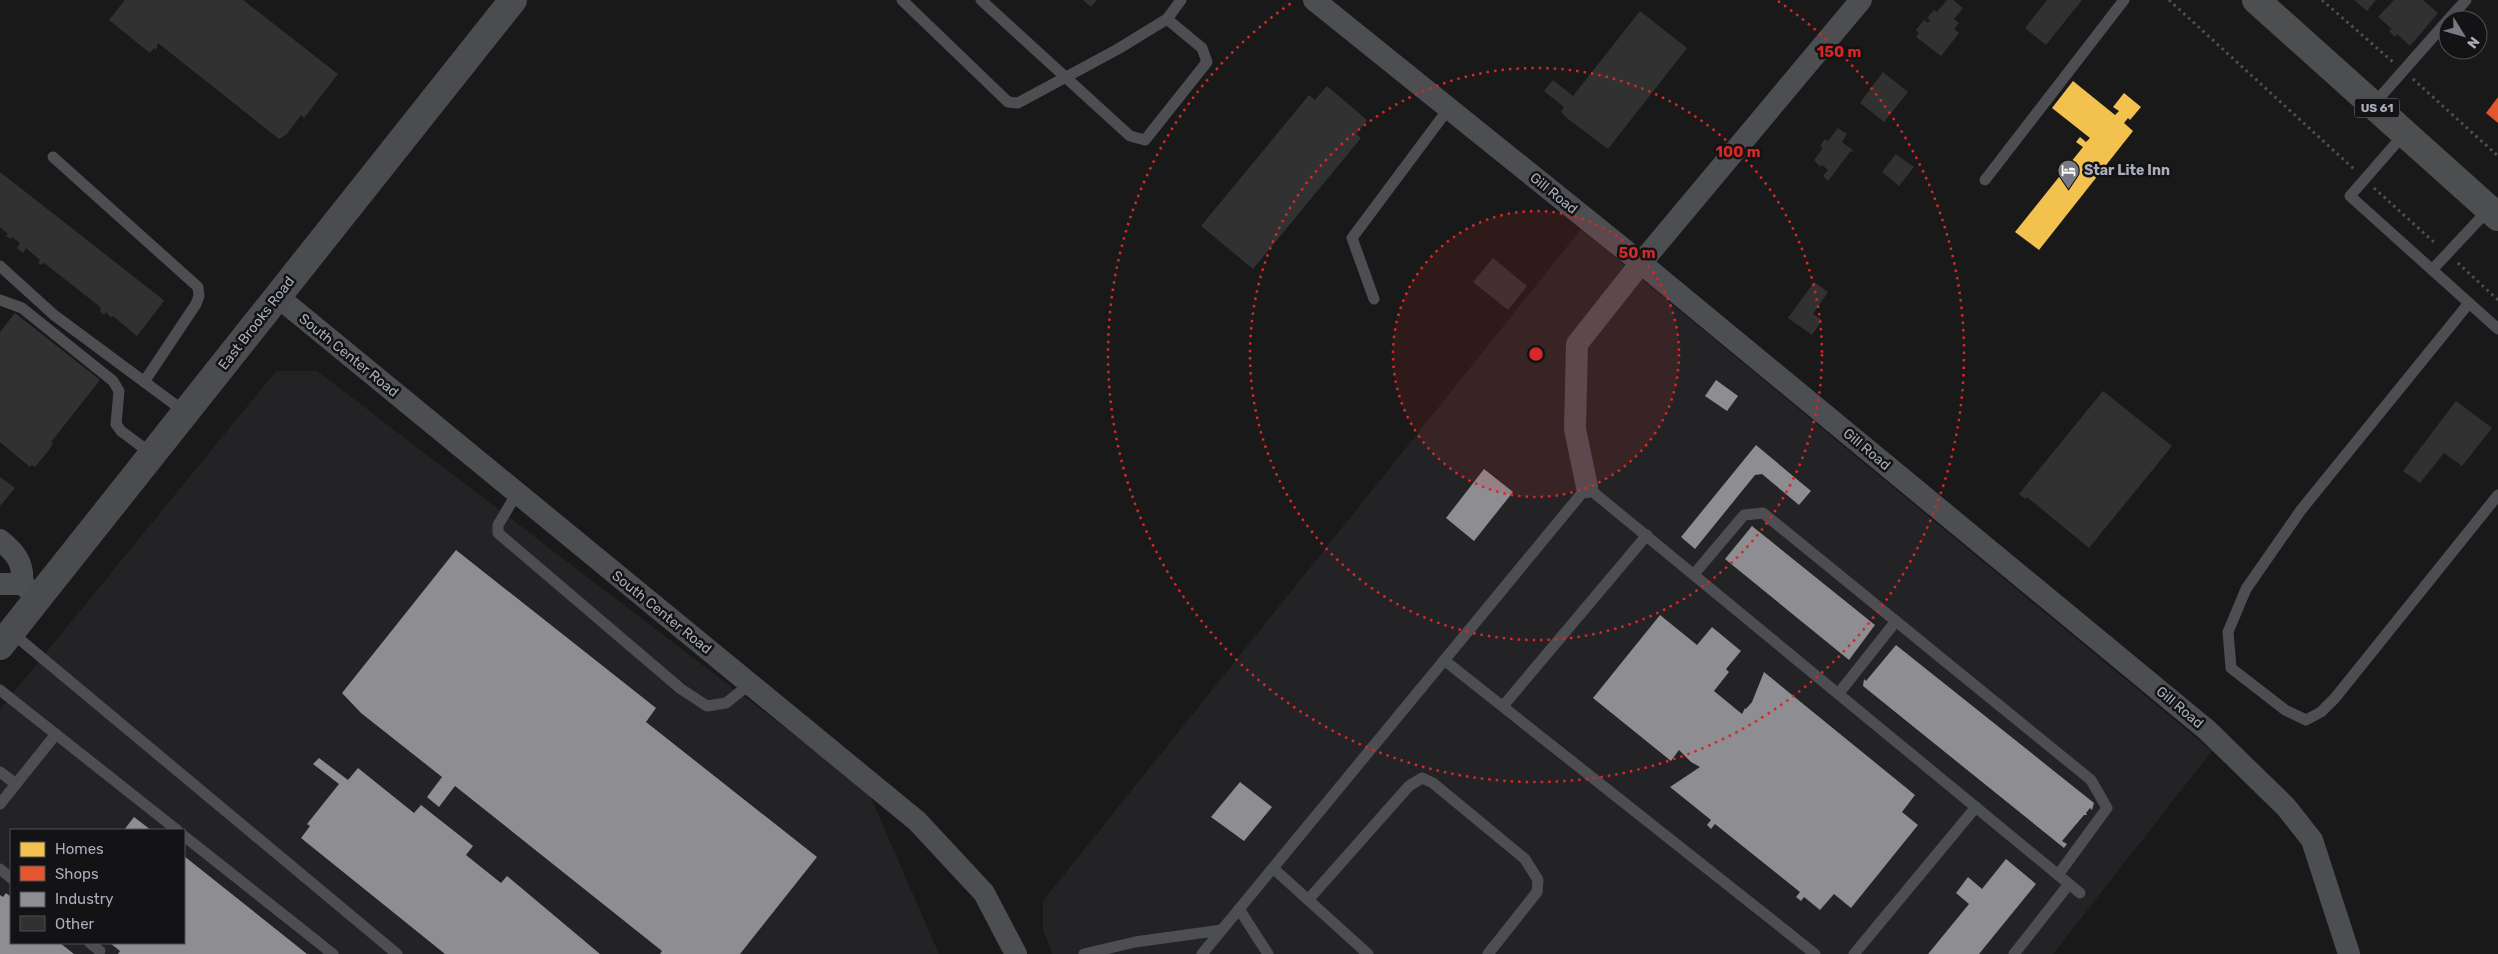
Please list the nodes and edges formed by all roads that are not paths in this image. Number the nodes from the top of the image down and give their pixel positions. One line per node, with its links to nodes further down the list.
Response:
1 (902, 0): 13 (lane)
2 (982, 0): 13 (lane)
3 (1181, 0): 11 (lane)
4 (1314, 0): 15 (street, Gill Road)
5 (1861, 0): 20 (street)
6 (2124, 0): 18 (lane)
7 (2256, 0): 14 (highway, US 61)
8 (2466, 0): 10 (lane)
9 (505, 5): 23 (main road, East Brooks Road)
10 (2457, 10)
11 (1167, 19): 13 (lane); 13 (lane)
12 (2438, 31): 14 (lane)
13 (1064, 76)
14 (2373, 105): 16 (highway, US 61)
15 (1449, 108): 20 (street, Gill Road); 24 (lane)
16 (2405, 133): 19 (highway, US 61); 22 (lane)
17 (53, 157): 29 (lane)
18 (1985, 180)
19 (2493, 213): 22 (lane)
20 (1642, 263): 33 (street); 77 (street, Gill Road)
21 (0, 266): 28 (lane)
22 (2432, 270): 26 (lane)
23 (277, 296): 31 (main road, East Brooks Road); 34 (street, South Center Road)
24 (1374, 299)
25 (0, 300): 30 (lane)
26 (2469, 303): 27 (lane); 35 (lane)
27 (2498, 329)
28 (132, 373): 29 (lane); 30 (lane)
29 (144, 382): 31 (lane)
30 (119, 391): 32 (lane)
31 (185, 412): 32 (main road, East Brooks Road)
32 (152, 454): 40 (main road, East Brooks Road)
33 (1587, 487): 36 (lane); 43 (lane)
34 (517, 493): 44 (street, South Center Road); 44 (lane)
35 (2498, 495)
36 (1648, 535): 38 (lane); 47 (lane)
37 (0, 540): 40 (street)
38 (1695, 574): 41 (lane); 46 (lane)
39 (0, 584): 40 (street)
40 (30, 591): 42 (main road, East Brooks Road)
41 (1896, 621): 46 (lane); 57 (lane)
42 (5, 639): 67 (lane)
43 (1444, 660): 47 (lane); 55 (lane)
44 (750, 684): 68 (street, South Center Road)
45 (0, 690): 48 (lane)
46 (1839, 693): 52 (lane)
47 (1502, 706): 74 (lane)
48 (56, 734): 50 (lane); 53 (lane)
49 (0, 772): 50 (lane)
50 (16, 784): 51 (lane)
51 (0, 804)
52 (1976, 807): 57 (lane); 75 (lane)
53 (176, 829)
54 (185, 837): 66 (lane)
55 (1273, 868): 61 (lane); 62 (lane)
56 (0, 869): 58 (lane)
57 (2058, 875): 59 (lane)
58 (10, 877)
59 (2069, 884): 60 (lane); 76 (lane)
60 (2080, 893)
61 (1308, 900): 72 (lane); 73 (lane)
62 (1239, 908): 63 (lane); 71 (lane)
63 (1222, 930): 69 (lane); 70 (lane)
64 (91, 944): 65 (lane)
65 (100, 951)
66 (333, 954)
67 (397, 954)
68 (1016, 954)
69 (1084, 954)
70 (1202, 954)
71 (1268, 954)
72 (1368, 954)
73 (1488, 954)
74 (1815, 954)
75 (1854, 954)
76 (2014, 954)
77 (2349, 954)

